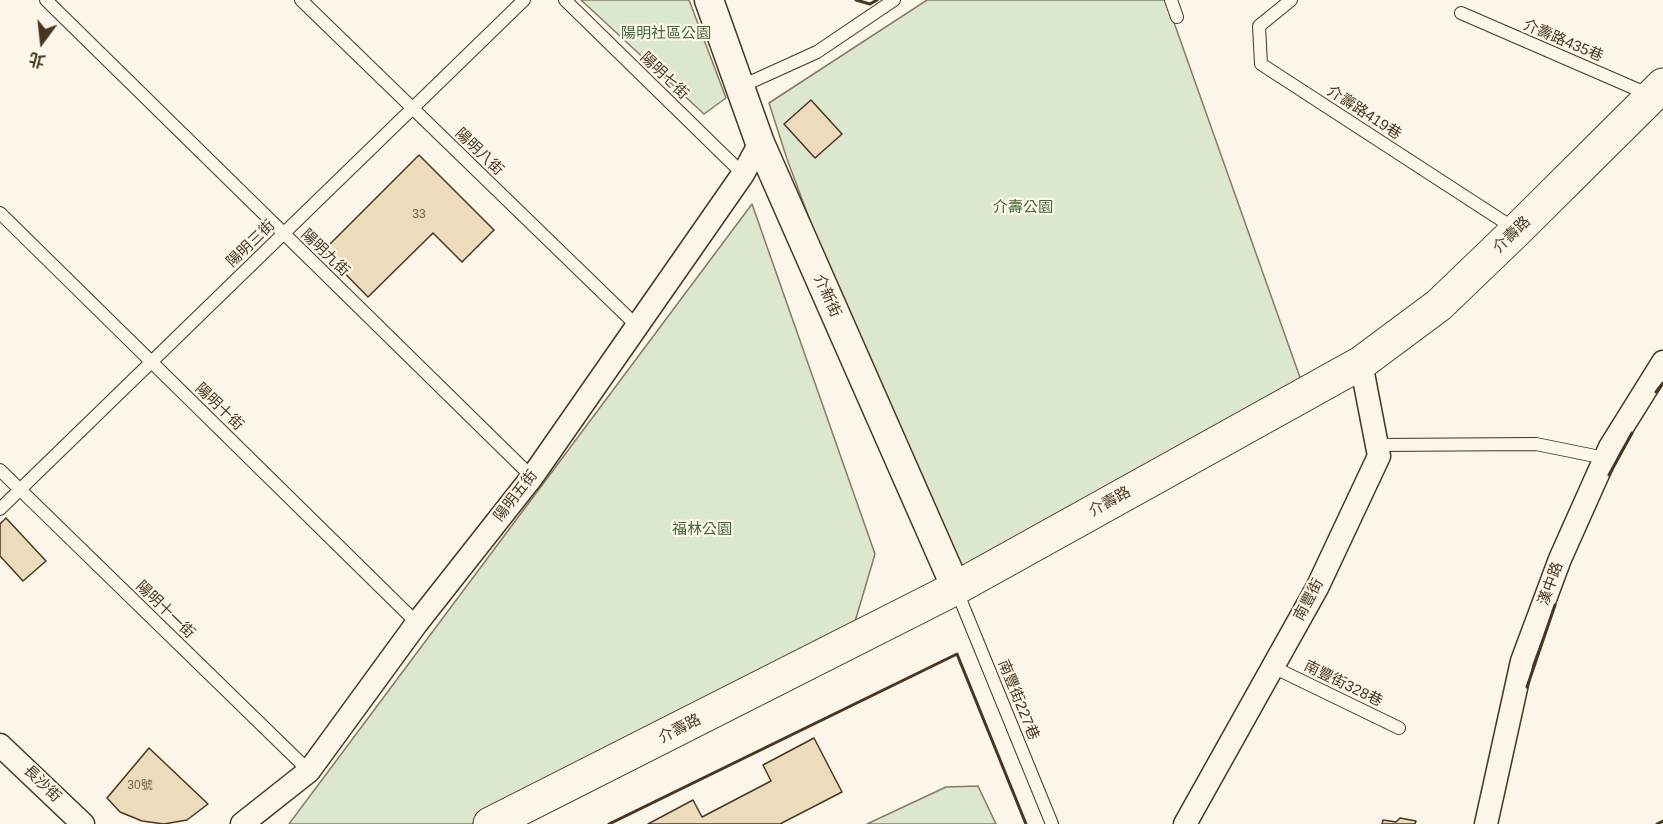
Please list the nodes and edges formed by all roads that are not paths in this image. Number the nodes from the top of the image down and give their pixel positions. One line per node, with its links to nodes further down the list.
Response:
1 (46, 0): 18 (lane, 陽明九街)
2 (301, 0): 13 (lane, 陽明八街)
3 (524, 0): 13 (lane, 陽明三街)
4 (565, 0): 15 (lane, 陽明七街)
5 (709, 0): 11 (street, 介新街)
6 (894, 0): 11 (lane)
7 (1171, 0): 10 (lane)
8 (1291, 0): 17 (lane, 介壽路419巷)
9 (1461, 13): 12 (lane, 介壽路435巷)
10 (1177, 16)
11 (739, 82): 14 (street, 介新街)
12 (1658, 91): 17 (main road, 介壽路)
13 (412, 108): 18 (lane, 陽明三街); 19 (lane, 陽明八街)
14 (760, 143): 15 (street, 陽明五街); 29 (street, 介新街)
15 (743, 174): 19 (street, 陽明五街)
16 (0, 213): 20 (lane, 陽明十街)
17 (1517, 230): 22 (main road, 介壽路)
18 (284, 233): 20 (lane, 陽明三街); 26 (lane, 陽明九街)
19 (636, 325): 26 (street, 陽明五街)
20 (152, 362): 27 (lane, 陽明三街); 30 (lane, 陽明十街)
21 (1663, 362): 24 (street, 漢中路)
22 (1360, 363): 23 (street, 南豐街); 29 (main road, 介壽路)
23 (1377, 445): 24 (lane); 31 (street, 南豐街)
24 (1605, 458): 40 (street, 漢中路)
25 (0, 470): 27 (lane, 陽明十一街)
26 (532, 477): 30 (street, 陽明五街)
27 (20, 489): 28 (lane, 陽明三街); 34 (lane, 陽明十一街)
28 (0, 509)
29 (956, 588): 37 (main road, 介壽路); 38 (lane, 南豐街227巷)
30 (417, 623): 34 (street, 陽明五街)
31 (1273, 667): 32 (lane, 南豐街328巷); 39 (street, 南豐街)
32 (1399, 728)
33 (0, 744): 35 (street, 長沙街)
34 (309, 771): 36 (street, 陽明五街)
35 (83, 824)
36 (242, 824)
37 (490, 824)
38 (1052, 824)
39 (1185, 824)
40 (1486, 824)

